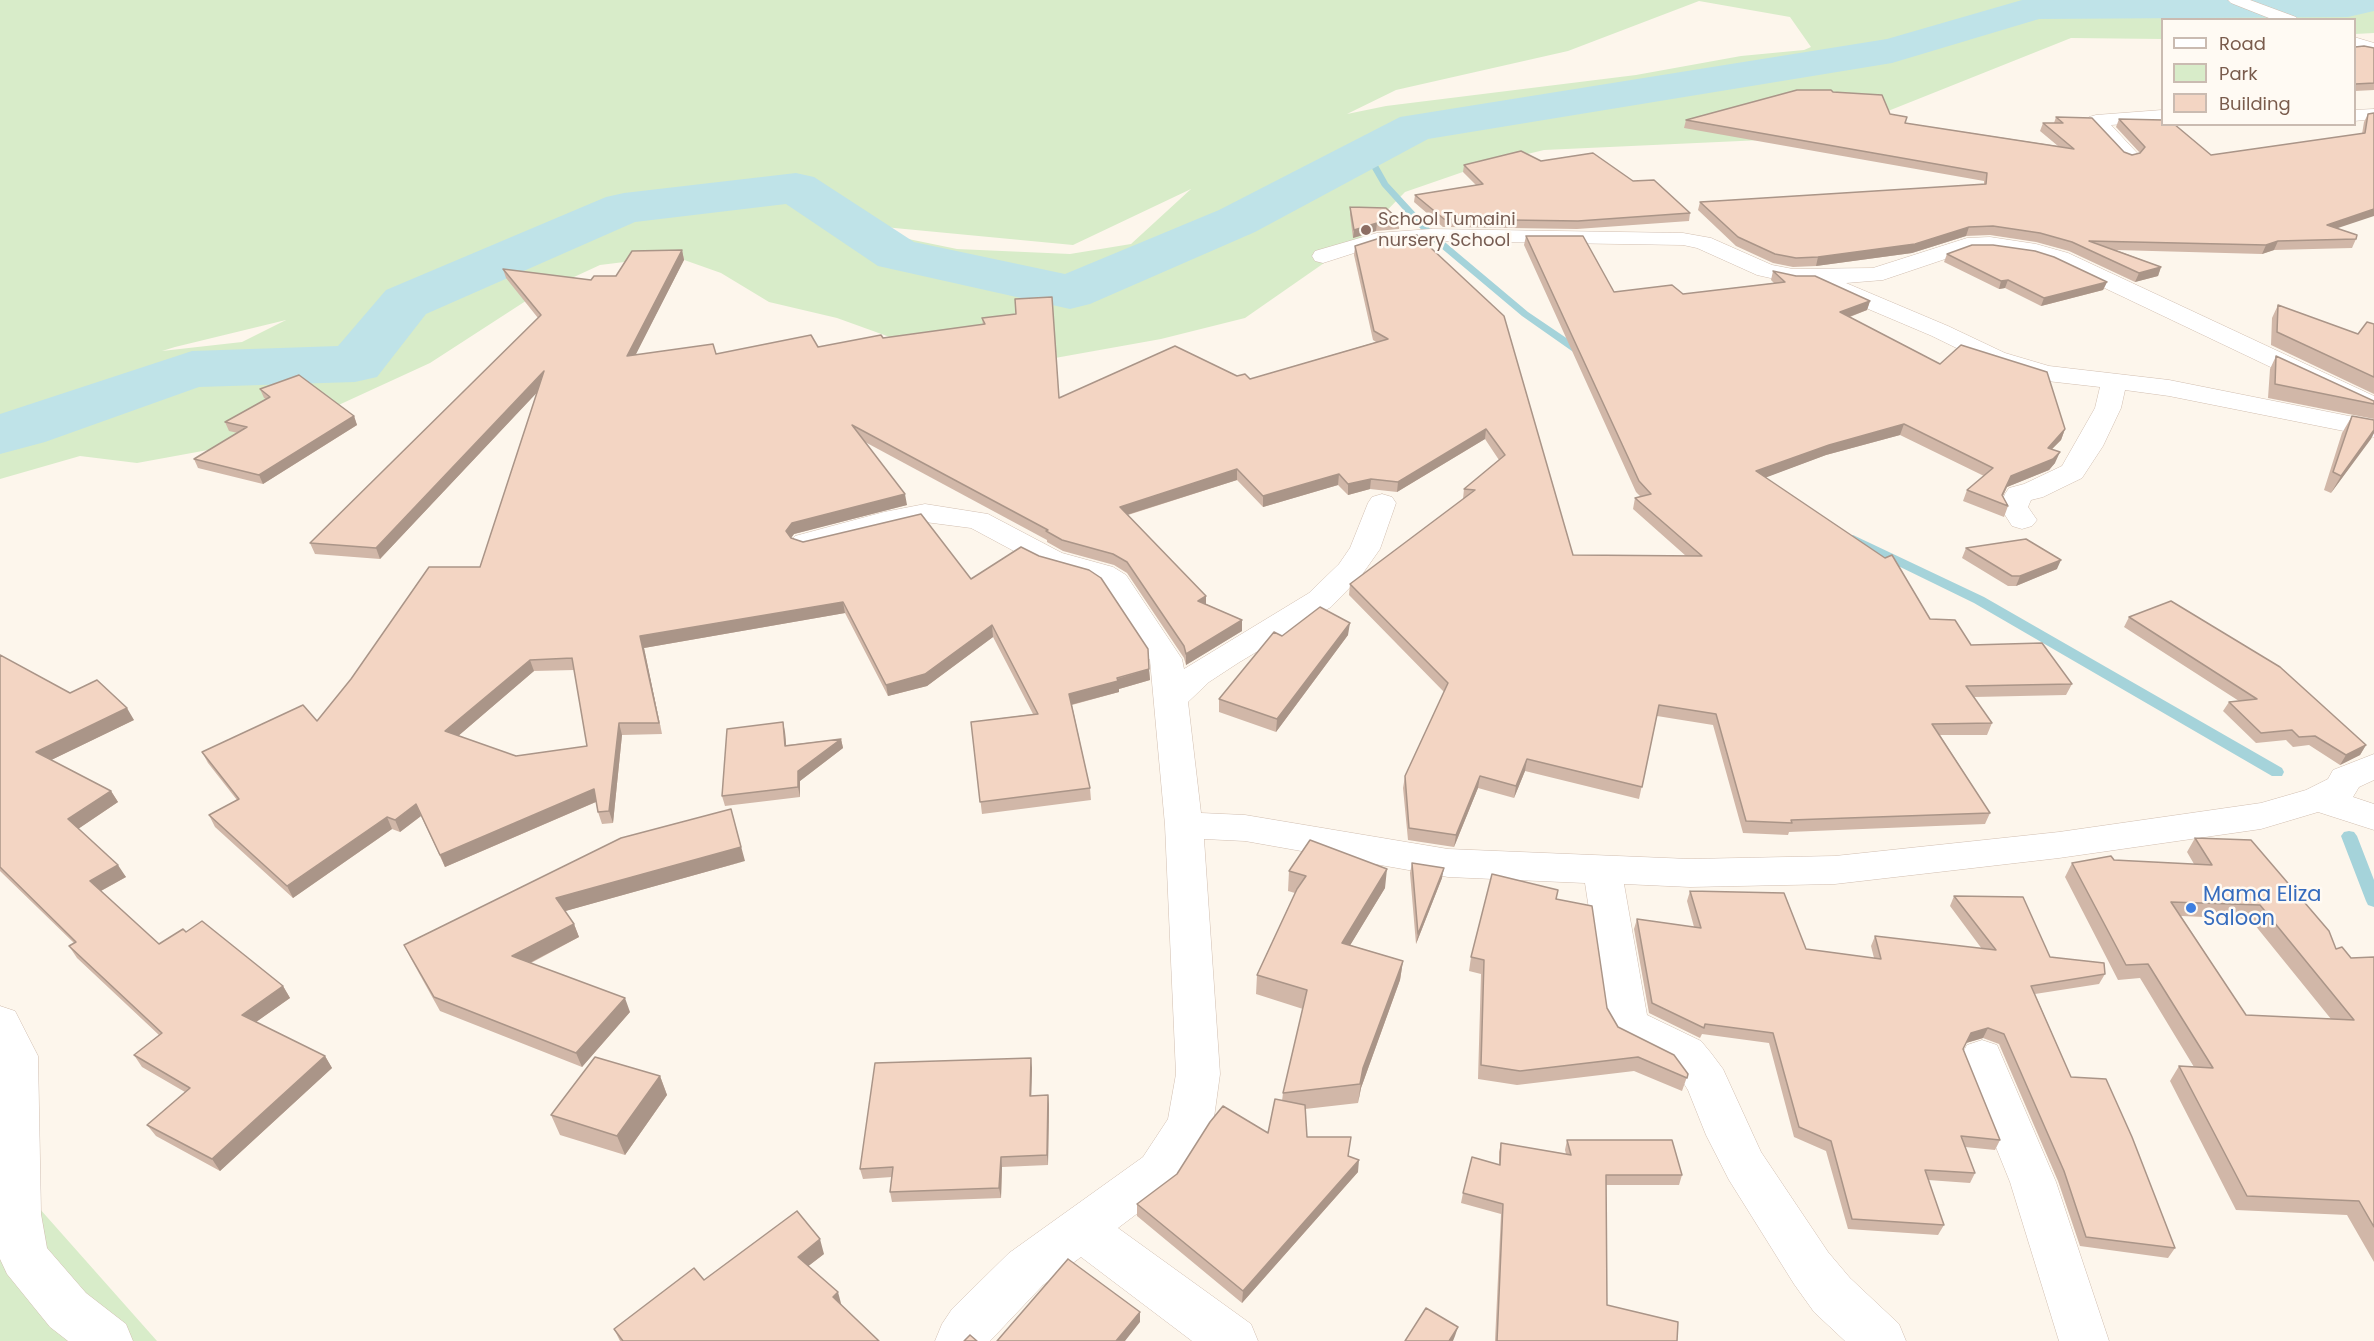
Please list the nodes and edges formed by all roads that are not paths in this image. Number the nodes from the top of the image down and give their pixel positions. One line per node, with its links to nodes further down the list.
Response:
1 (2236, 0): 2 (street)
2 (2285, 18)
3 (2356, 42): 4 (street)
4 (2374, 49)
5 (2374, 114): 7 (street)
6 (2161, 116): 8 (street)
7 (2356, 116)
8 (2129, 155)
9 (1323, 256): 10 (street)
10 (1810, 275): 11 (street); 12 (street)
11 (2114, 381): 13 (street); 15 (street)
12 (2374, 406)
13 (2374, 429)
14 (1382, 503): 17 (street)
15 (2022, 520)
16 (805, 542): 17 (street)
17 (1171, 699): 21 (street)
18 (2374, 766): 19 (street)
19 (2319, 799): 20 (street); 22 (street)
20 (2374, 817)
21 (1185, 825): 22 (street); 25 (street)
22 (1602, 868): 29 (street)
23 (0, 1023): 26 (street)
24 (1982, 1058): 30 (street)
25 (1081, 1229): 27 (street); 28 (street)
26 (108, 1341)
27 (960, 1341)
28 (1233, 1341)
29 (1881, 1341)
30 (2084, 1341)

